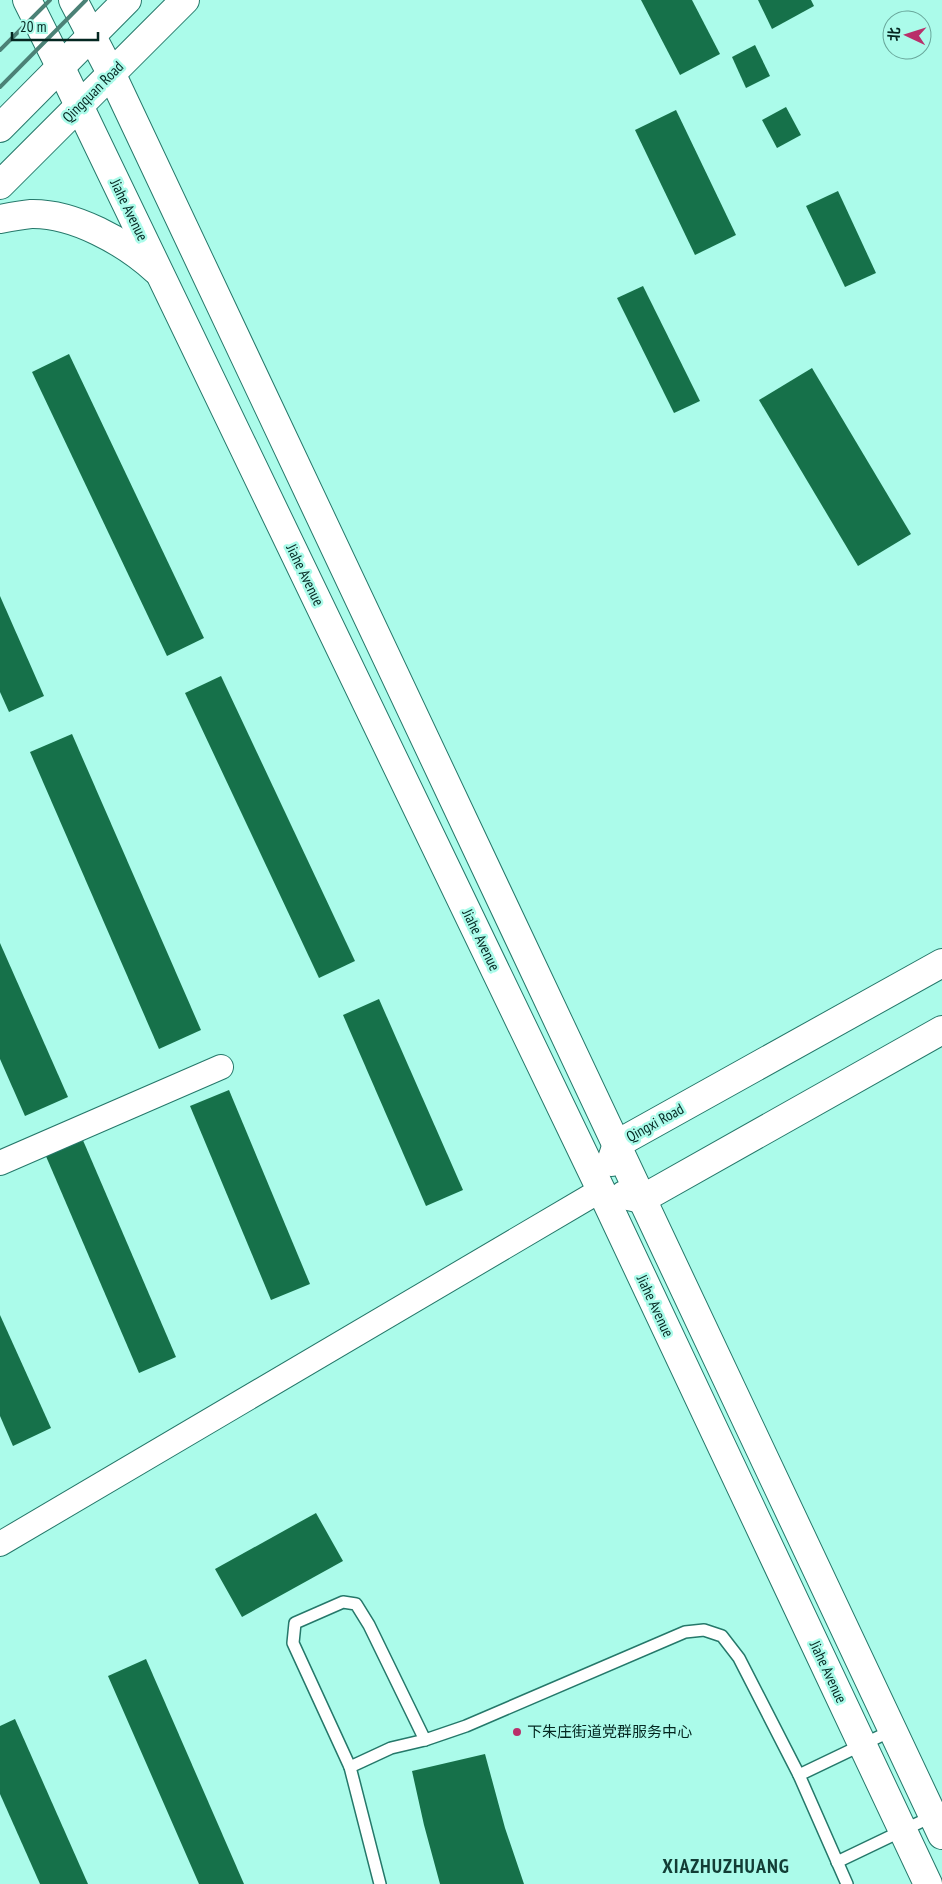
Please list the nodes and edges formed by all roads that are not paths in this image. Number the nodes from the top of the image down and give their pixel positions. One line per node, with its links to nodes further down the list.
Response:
1 (26, 0): 6 (street, Jiahe Avenue)
2 (73, 0): 5 (street)
3 (127, 0): 5 (street)
4 (185, 0): 7 (street, Qingquan Road)
5 (92, 35): 6 (street); 7 (street)
6 (60, 66): 8 (street, Jiahe Avenue); 9 (street)
7 (111, 73): 8 (street, Qingquan Road); 16 (street)
8 (79, 106): 10 (street, Qingquan Road); 12 (street, Jiahe Avenue)
9 (0, 128)
10 (0, 185)
11 (0, 219): 12 (street)
12 (160, 275): 18 (street, Jiahe Avenue)
13 (942, 963): 16 (street, Qingxi Road)
14 (942, 1030): 19 (street)
15 (221, 1068): 17 (street)
16 (617, 1144): 18 (street, Qingxi Road); 19 (street)
17 (0, 1163)
18 (601, 1190): 19 (street); 20 (street); 23 (street, Jiahe Avenue)
19 (642, 1199): 21 (street)
20 (0, 1544)
21 (893, 1730): 23 (lane); 26 (street)
22 (424, 1740): 24 (lane); 24 (lane); 25 (lane)
23 (862, 1745): 25 (lane); 27 (street, Jiahe Avenue)
24 (350, 1767): 29 (lane)
25 (799, 1776): 28 (lane)
26 (938, 1826): 27 (lane)
27 (902, 1830): 28 (lane); 31 (street, Jiahe Avenue)
28 (837, 1862): 30 (lane)
29 (380, 1884)
30 (847, 1884)
31 (928, 1884)

